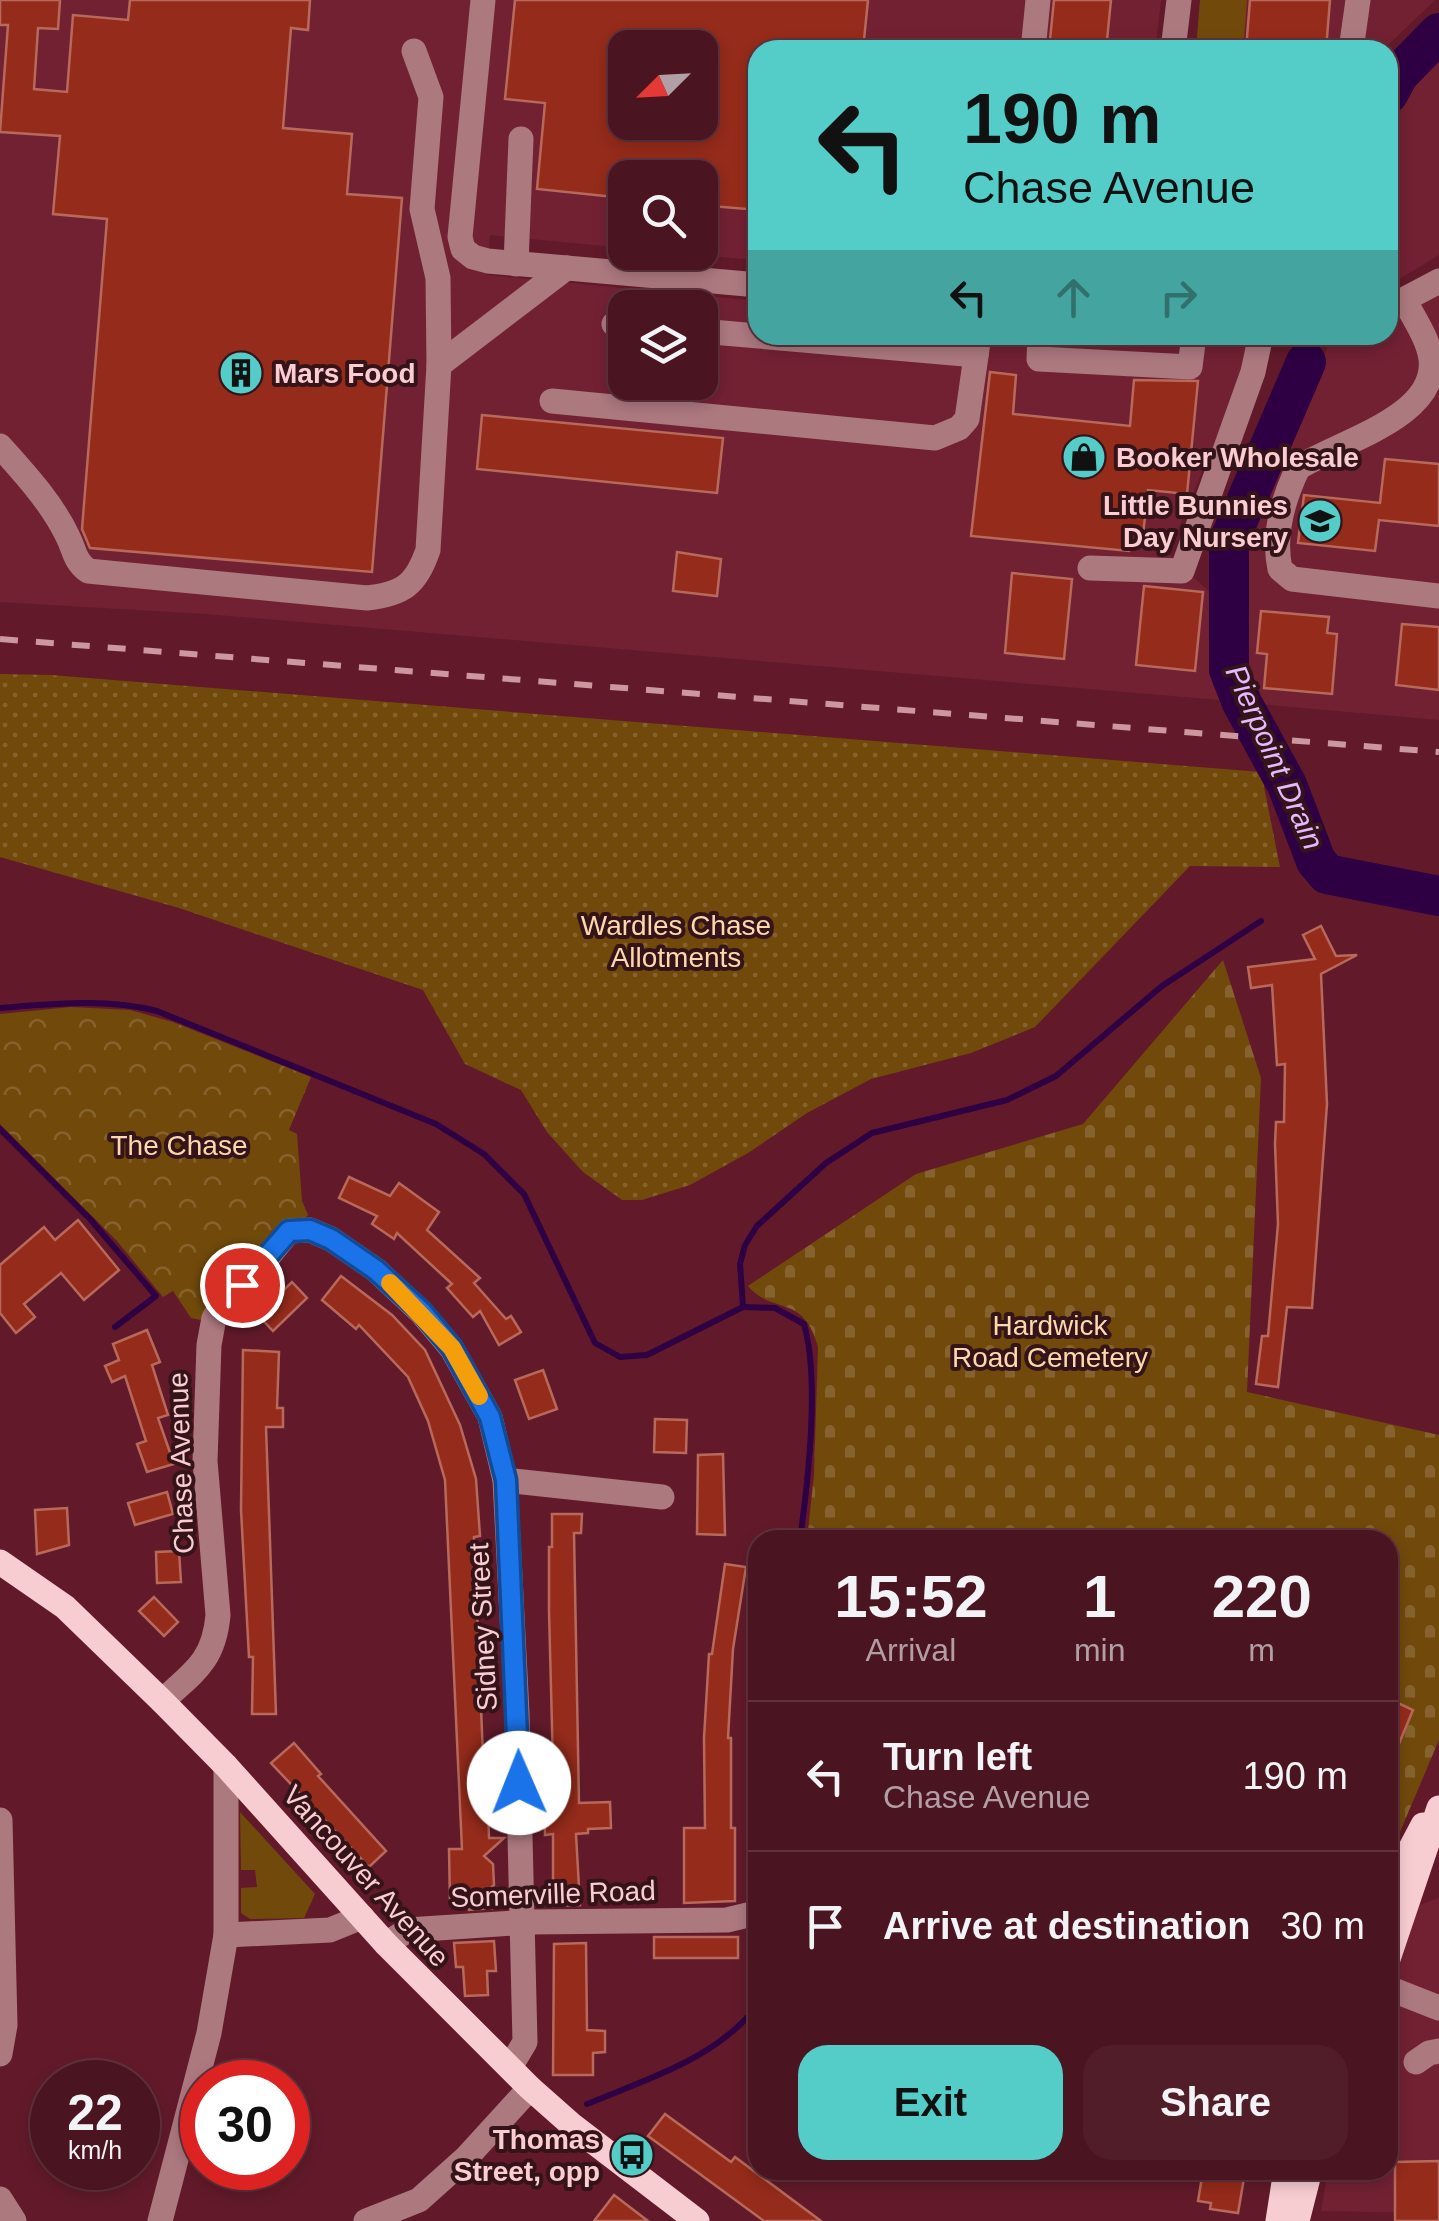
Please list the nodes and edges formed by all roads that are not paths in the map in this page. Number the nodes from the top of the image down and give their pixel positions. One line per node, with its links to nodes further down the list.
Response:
1 (483, 0): 10 (street)
2 (1038, 0): 5 (street)
3 (1179, 0): 6 (street)
4 (1358, 0): 7 (street)
5 (1034, 40)
6 (1174, 40)
7 (1352, 40)
8 (414, 51): 22 (street)
9 (522, 139): 10 (street)
10 (516, 264): 11 (street)
11 (566, 268): 13 (street); 22 (street)
12 (1439, 281): 14 (street)
13 (748, 284)
14 (1398, 303)
15 (1398, 306): 26 (street)
16 (718, 332): 17 (street)
17 (748, 333)
18 (978, 345): 23 (street)
19 (1040, 345): 20 (street)
20 (1193, 345)
21 (1259, 345): 25 (street)
22 (440, 365): 24 (street)
23 (552, 401)
24 (0, 446)
25 (1090, 568)
26 (1439, 596)
27 (289, 1231): 28 (street, Sidney Street); 31 (street, Chase Avenue)
28 (506, 1480): 29 (street); 39 (street, Sidney Street)
29 (662, 1496)
30 (0, 1562): 31 (main road, Vancouver Avenue)
31 (162, 1701): 32 (main road, Vancouver Avenue)
32 (226, 1766): 38 (main road, Vancouver Avenue); 41 (street)
33 (1439, 1797): 36 (main road)
34 (1439, 1808): 40 (main road)
35 (0, 1820): 45 (street)
36 (1398, 1873)
37 (748, 1915): 39 (street, Somerville Road)
38 (362, 1918): 41 (street); 42 (main road, Vancouver Avenue)
39 (522, 1922): 42 (street, Somerville Road); 46 (street, Sidney Street)
40 (1398, 1929)
41 (226, 1935): 53 (street)
42 (386, 1944): 46 (main road, Vancouver Avenue)
43 (1398, 1992): 44 (street)
44 (1439, 2008)
45 (0, 2054)
46 (510, 2066): 47 (main road, Vancouver Avenue)
47 (530, 2088): 51 (street); 55 (main road, Vancouver Avenue)
48 (1284, 2180): 56 (main road)
49 (1307, 2180): 57 (main road)
50 (0, 2199): 52 (street)
51 (424, 2211): 54 (street)
52 (14, 2221)
53 (160, 2221)
54 (366, 2221)
55 (697, 2221)
56 (1278, 2221)
57 (1297, 2221)

